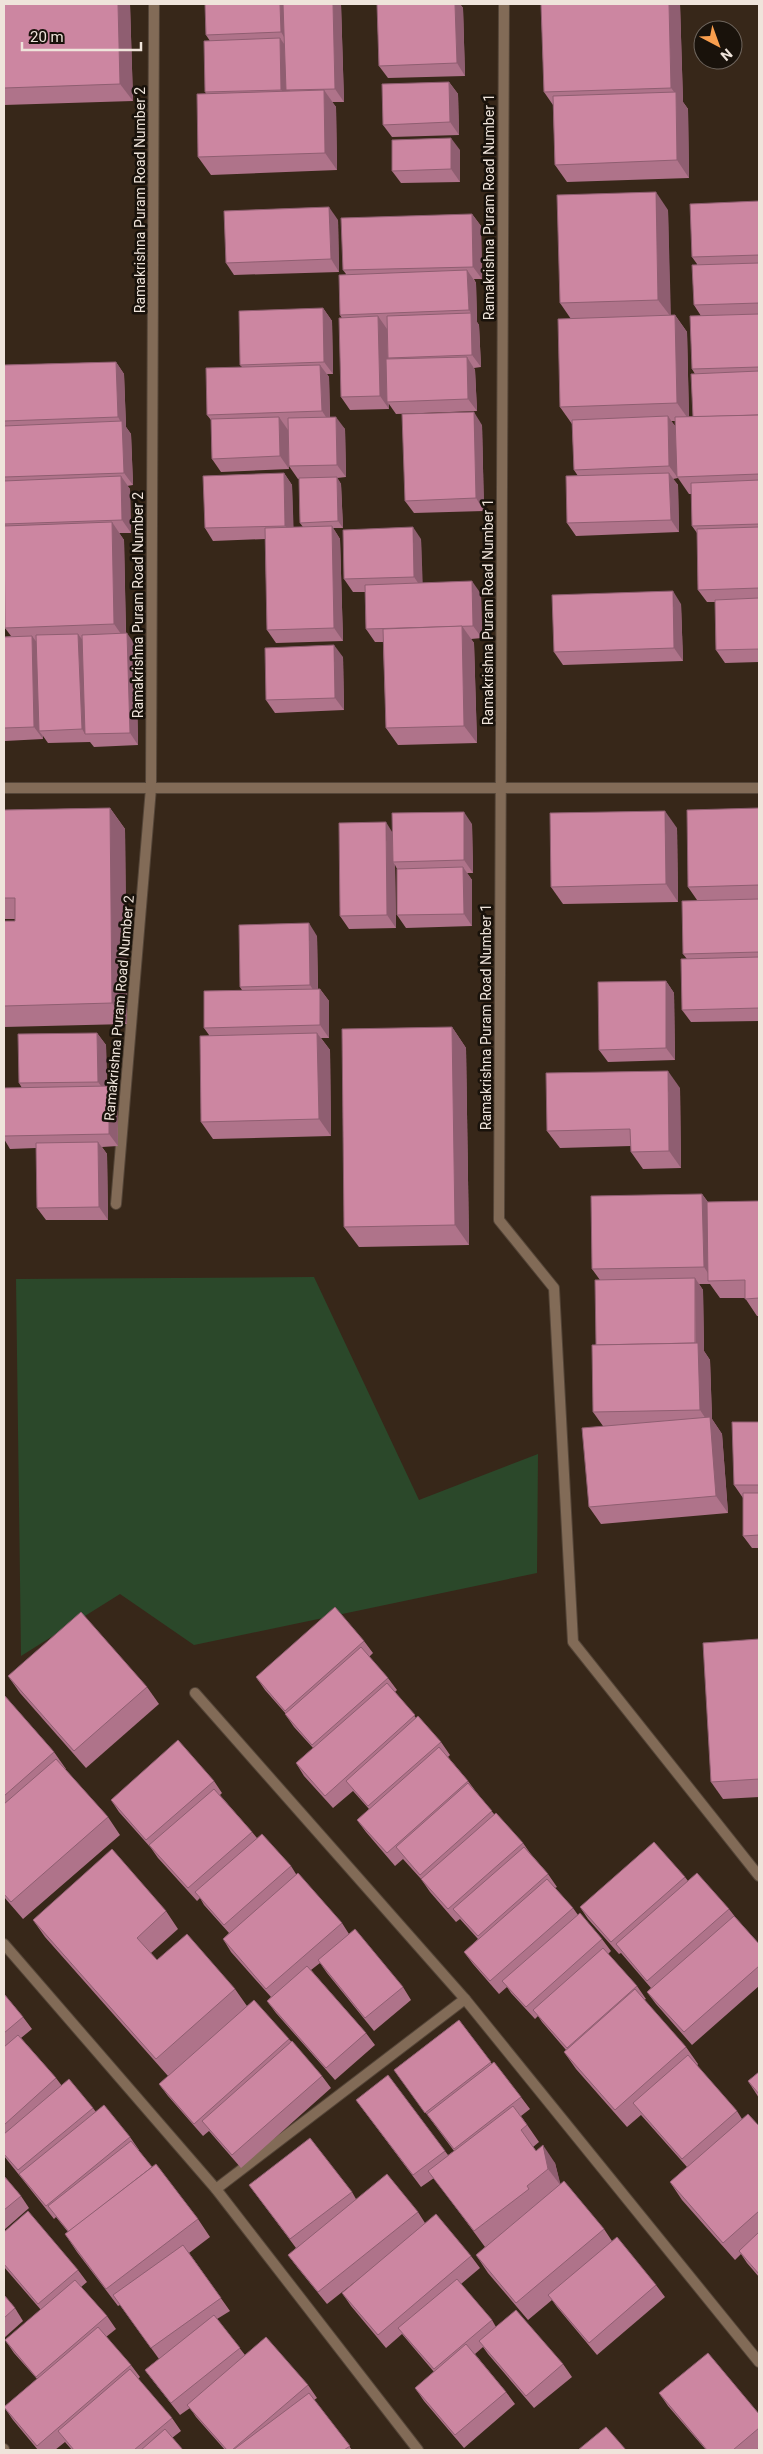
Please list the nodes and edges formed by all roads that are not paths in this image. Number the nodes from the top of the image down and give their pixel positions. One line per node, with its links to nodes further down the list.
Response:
1 (154, 4): 4 (street, Ramakrishna Puram Road Number 2)
2 (504, 4): 5 (street, Ramakrishna Puram Road Number 1)
3 (4, 788): 4 (street)
4 (151, 788): 5 (street); 7 (street, Ramakrishna Puram Road Number 2)
5 (501, 788): 6 (street); 9 (street, Ramakrishna Puram Road Number 1)
6 (759, 788)
7 (116, 1204)
8 (195, 1693): 11 (street)
9 (759, 1876)
10 (4, 1944): 12 (street)
11 (465, 1999): 12 (street); 13 (street)
12 (216, 2189): 14 (street)
13 (759, 2362)
14 (418, 2450)

